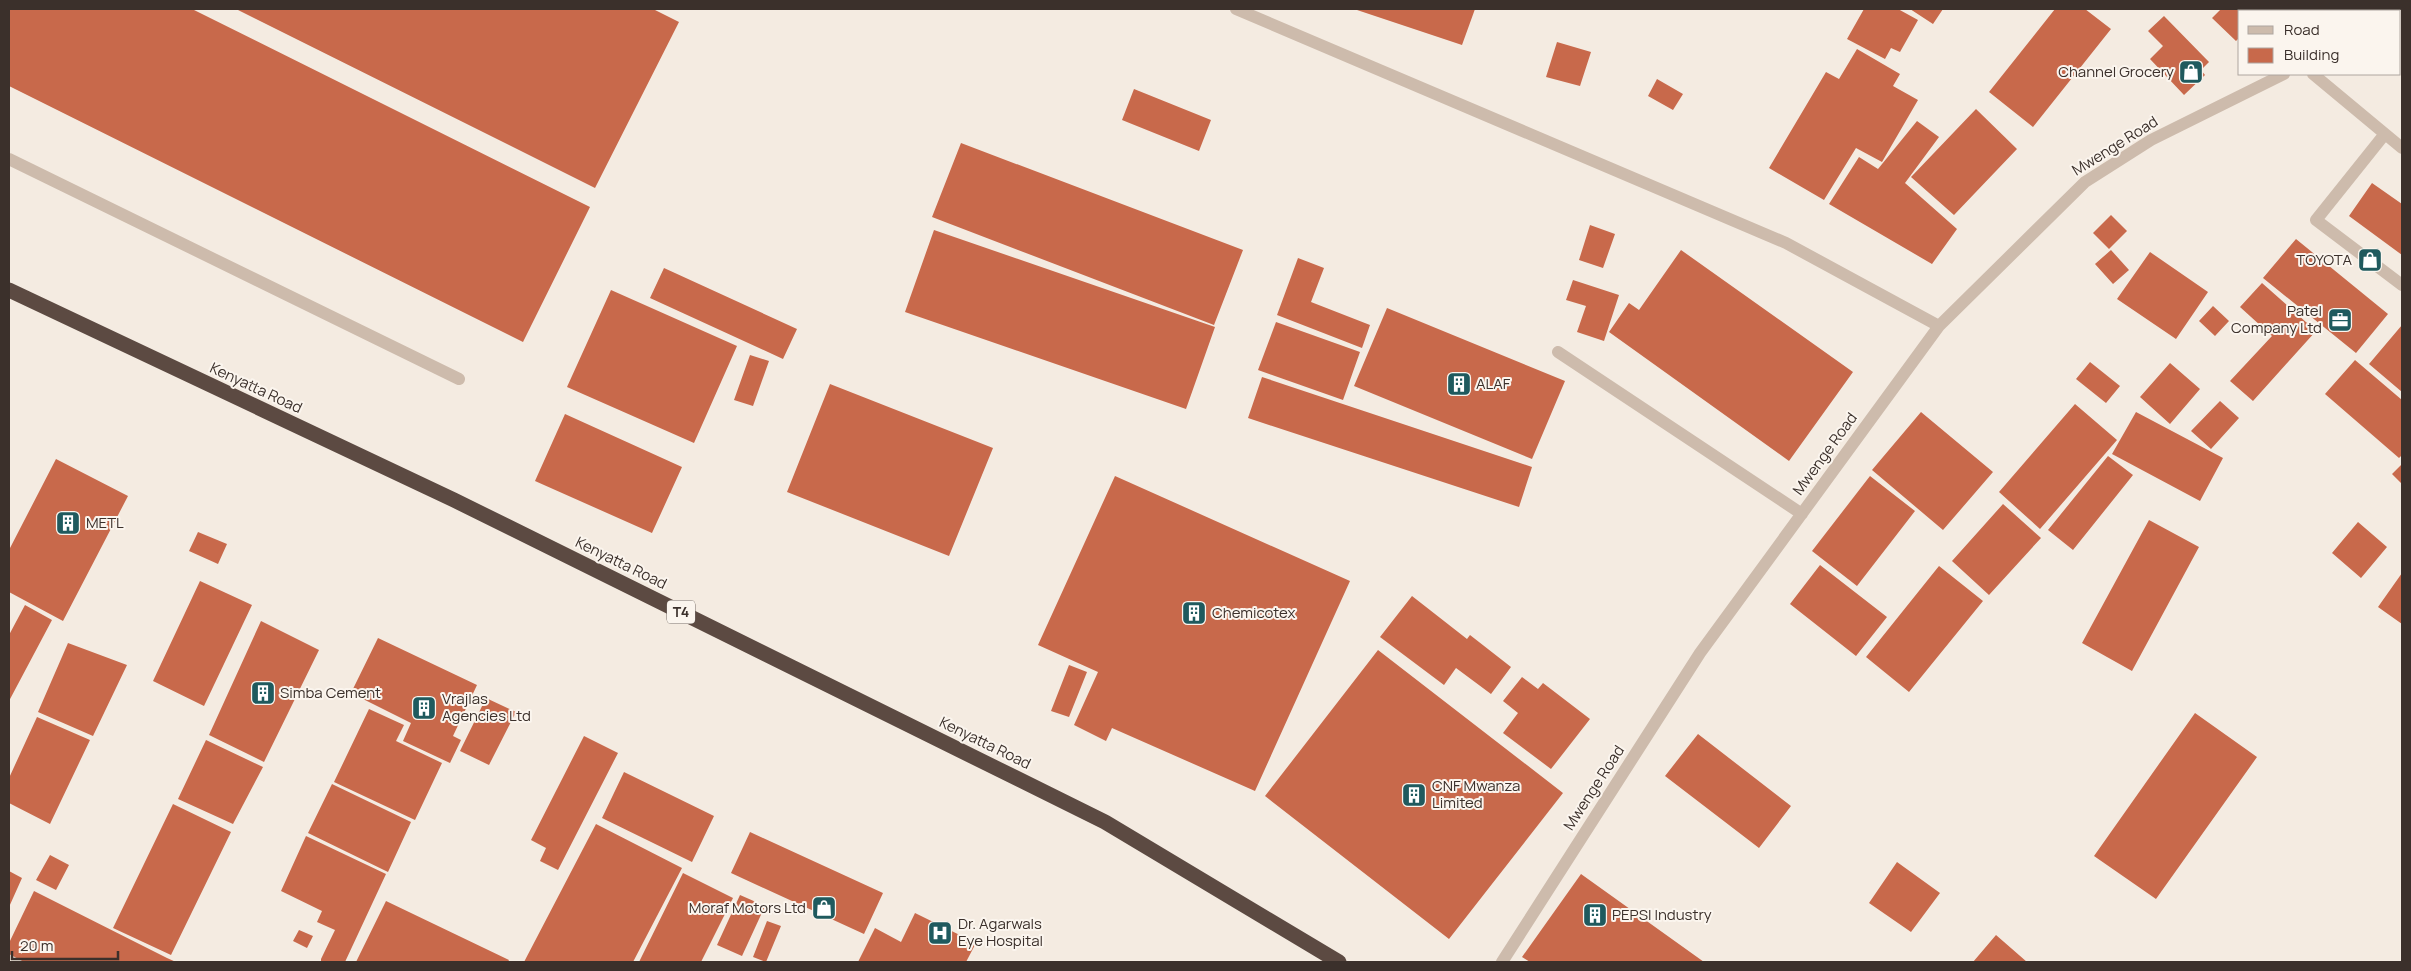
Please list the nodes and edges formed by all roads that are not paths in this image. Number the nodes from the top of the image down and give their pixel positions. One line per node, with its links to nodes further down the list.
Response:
1 (1236, 9): 9 (street)
2 (2282, 75): 9 (street, Mwenge Road)
3 (2315, 75): 4 (street)
4 (2384, 134): 5 (street); 7 (street)
5 (2402, 148)
6 (9, 159): 11 (street)
7 (2402, 285)
8 (9, 290): 13 (highway, Kenyatta Road / T4)
9 (1939, 326): 12 (street, Mwenge Road)
10 (1558, 352): 12 (street)
11 (458, 379)
12 (1802, 514): 14 (street, Mwenge Road)
13 (1338, 962)
14 (1502, 962)

